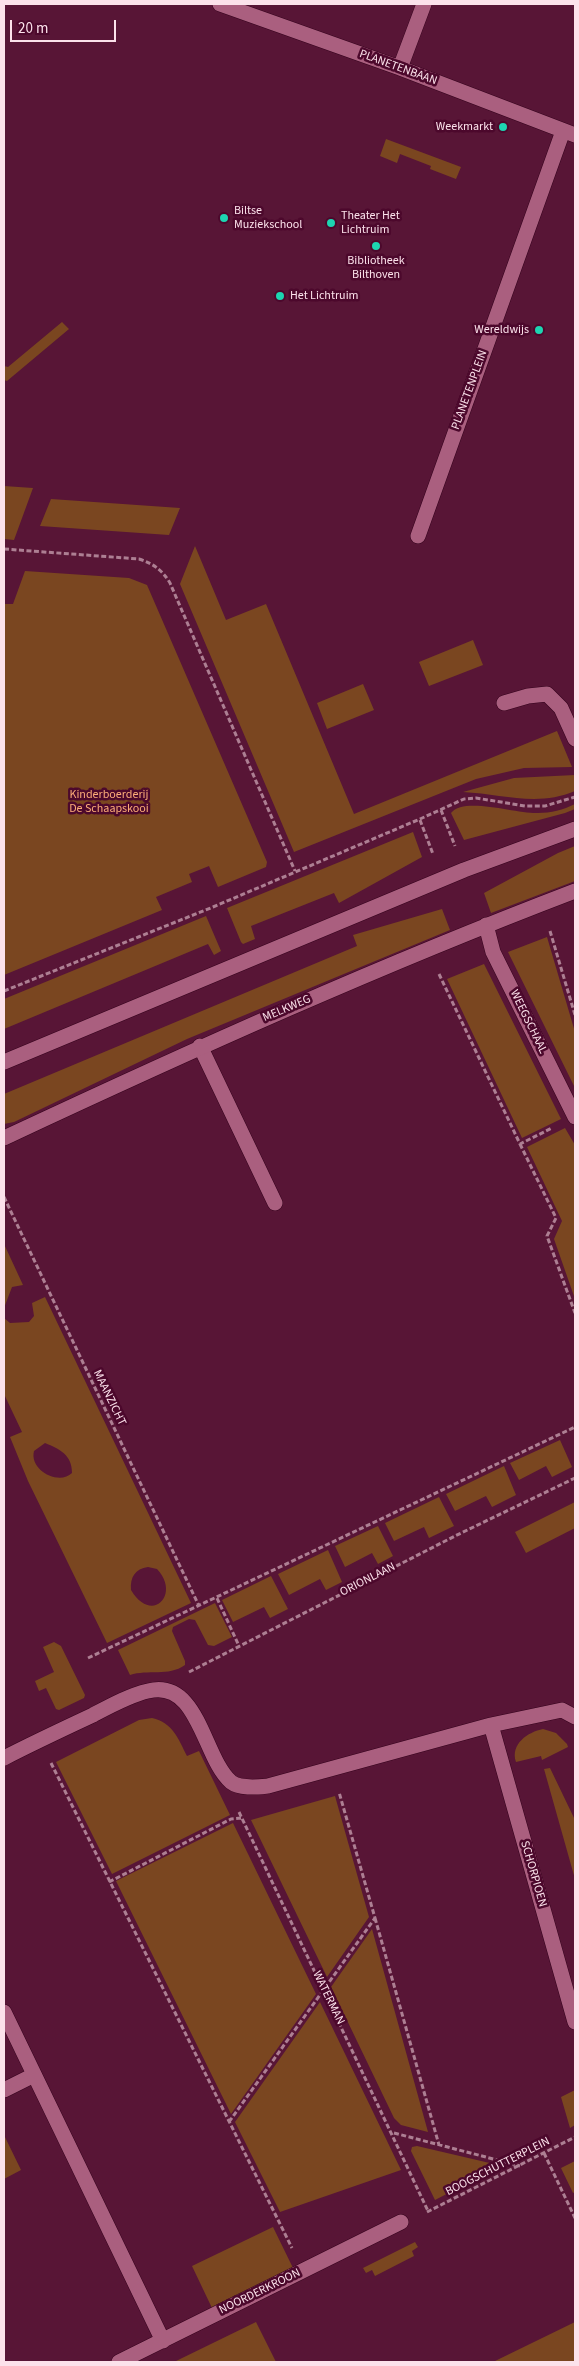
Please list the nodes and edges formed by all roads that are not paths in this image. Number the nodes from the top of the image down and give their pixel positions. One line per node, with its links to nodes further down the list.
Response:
1 (220, 4): 3 (street, PLANETENBAAN)
2 (424, 4): 3 (street)
3 (400, 68): 4 (street, PLANETENBAAN)
4 (569, 133): 5 (street, PLANETENPLEIN)
5 (418, 536)
6 (504, 703): 7 (street)
7 (575, 738)
8 (575, 829): 12 (street)
9 (575, 891): 10 (street, MELKWEG)
10 (486, 925): 11 (street, MELKWEG); 13 (street, WEEGSCHAAL)
11 (200, 1046): 14 (street, MELKWEG); 15 (street)
12 (4, 1062)
13 (575, 1117)
14 (4, 1138)
15 (275, 1202)
16 (575, 1717): 17 (street)
17 (491, 1725): 18 (street); 20 (street, SCHORPIOEN)
18 (4, 1758)
19 (4, 2012): 21 (street)
20 (575, 2022)
21 (34, 2075): 22 (street); 24 (street)
22 (4, 2090)
23 (401, 2222): 24 (street, NOORDERKROON)
24 (163, 2340): 25 (street, NOORDERKROON)
25 (119, 2362)

